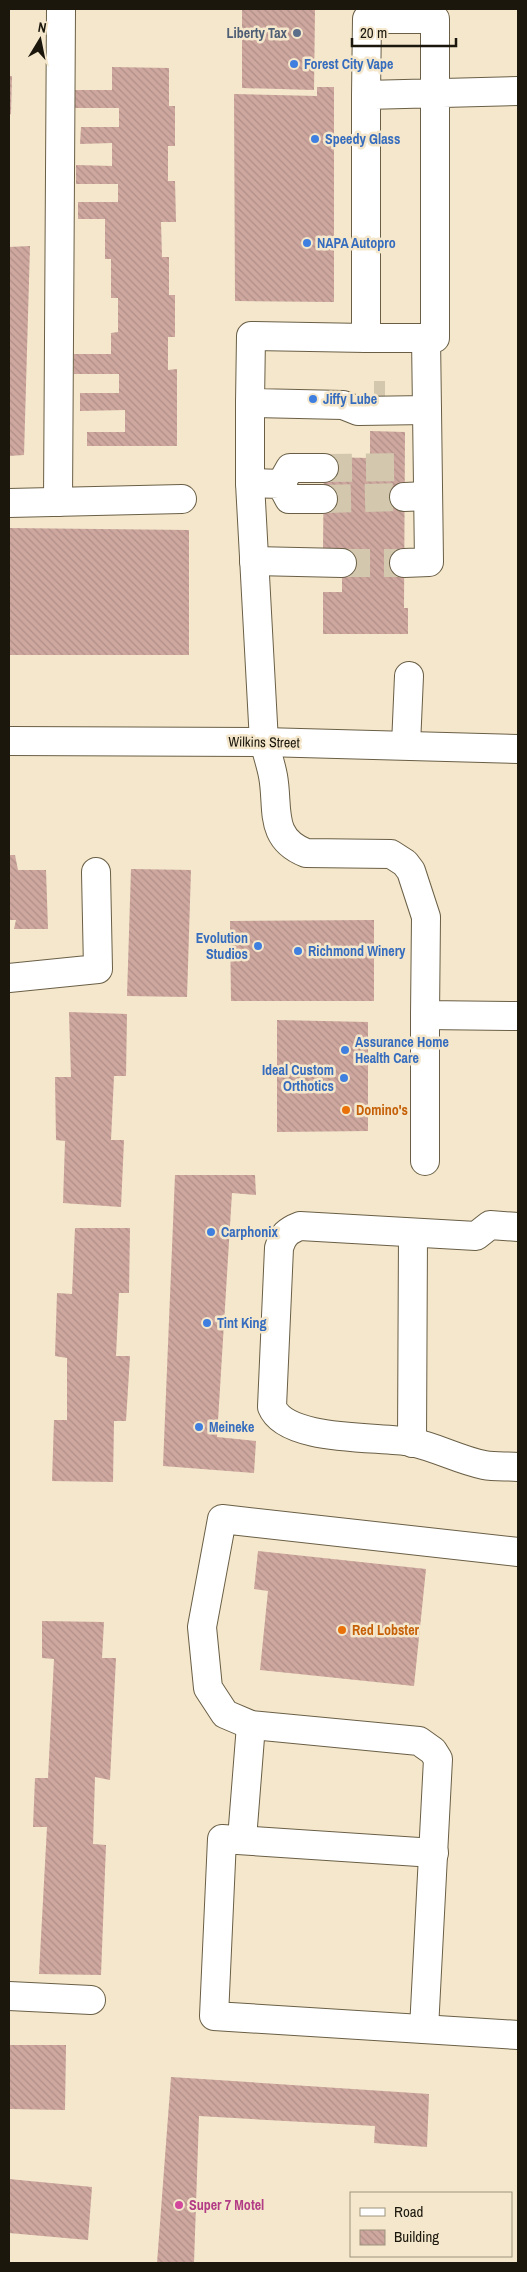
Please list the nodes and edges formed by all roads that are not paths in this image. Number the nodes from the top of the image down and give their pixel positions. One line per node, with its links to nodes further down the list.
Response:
1 (61, 9): 15 (street)
2 (518, 91): 3 (street)
3 (435, 93): 4 (street); 4 (street); 6 (street)
4 (366, 95): 5 (street)
5 (366, 338): 6 (street); 8 (street)
6 (426, 338): 7 (street)
7 (427, 402): 9 (street); 9 (street); 19 (street)
8 (250, 403): 9 (street); 11 (street)
9 (343, 405)
10 (324, 468): 12 (street)
11 (250, 483): 12 (street); 17 (street)
12 (281, 484): 14 (street)
13 (182, 499): 15 (street)
14 (323, 499)
15 (58, 502): 16 (street)
16 (9, 503)
17 (254, 561): 18 (street); 22 (street)
18 (342, 563)
19 (404, 563)
20 (409, 676): 23 (street)
21 (9, 741): 22 (street, Wilkins Street)
22 (264, 742): 23 (street, Wilkins Street); 27 (street)
23 (406, 745): 24 (street, Wilkins Street)
24 (518, 749)
25 (96, 872): 26 (street)
26 (9, 978)
27 (425, 1015): 28 (street); 29 (street)
28 (518, 1016)
29 (425, 1161)
30 (518, 1227): 31 (street)
31 (413, 1233): 32 (street); 32 (street)
32 (412, 1442): 33 (street)
33 (518, 1467)
34 (518, 1552): 35 (street)
35 (250, 1725): 36 (street); 37 (street)
36 (242, 1840): 37 (street); 40 (street)
37 (434, 1853): 40 (street)
38 (9, 1996): 39 (street)
39 (91, 2000)
40 (424, 2029): 41 (street)
41 (518, 2035)

